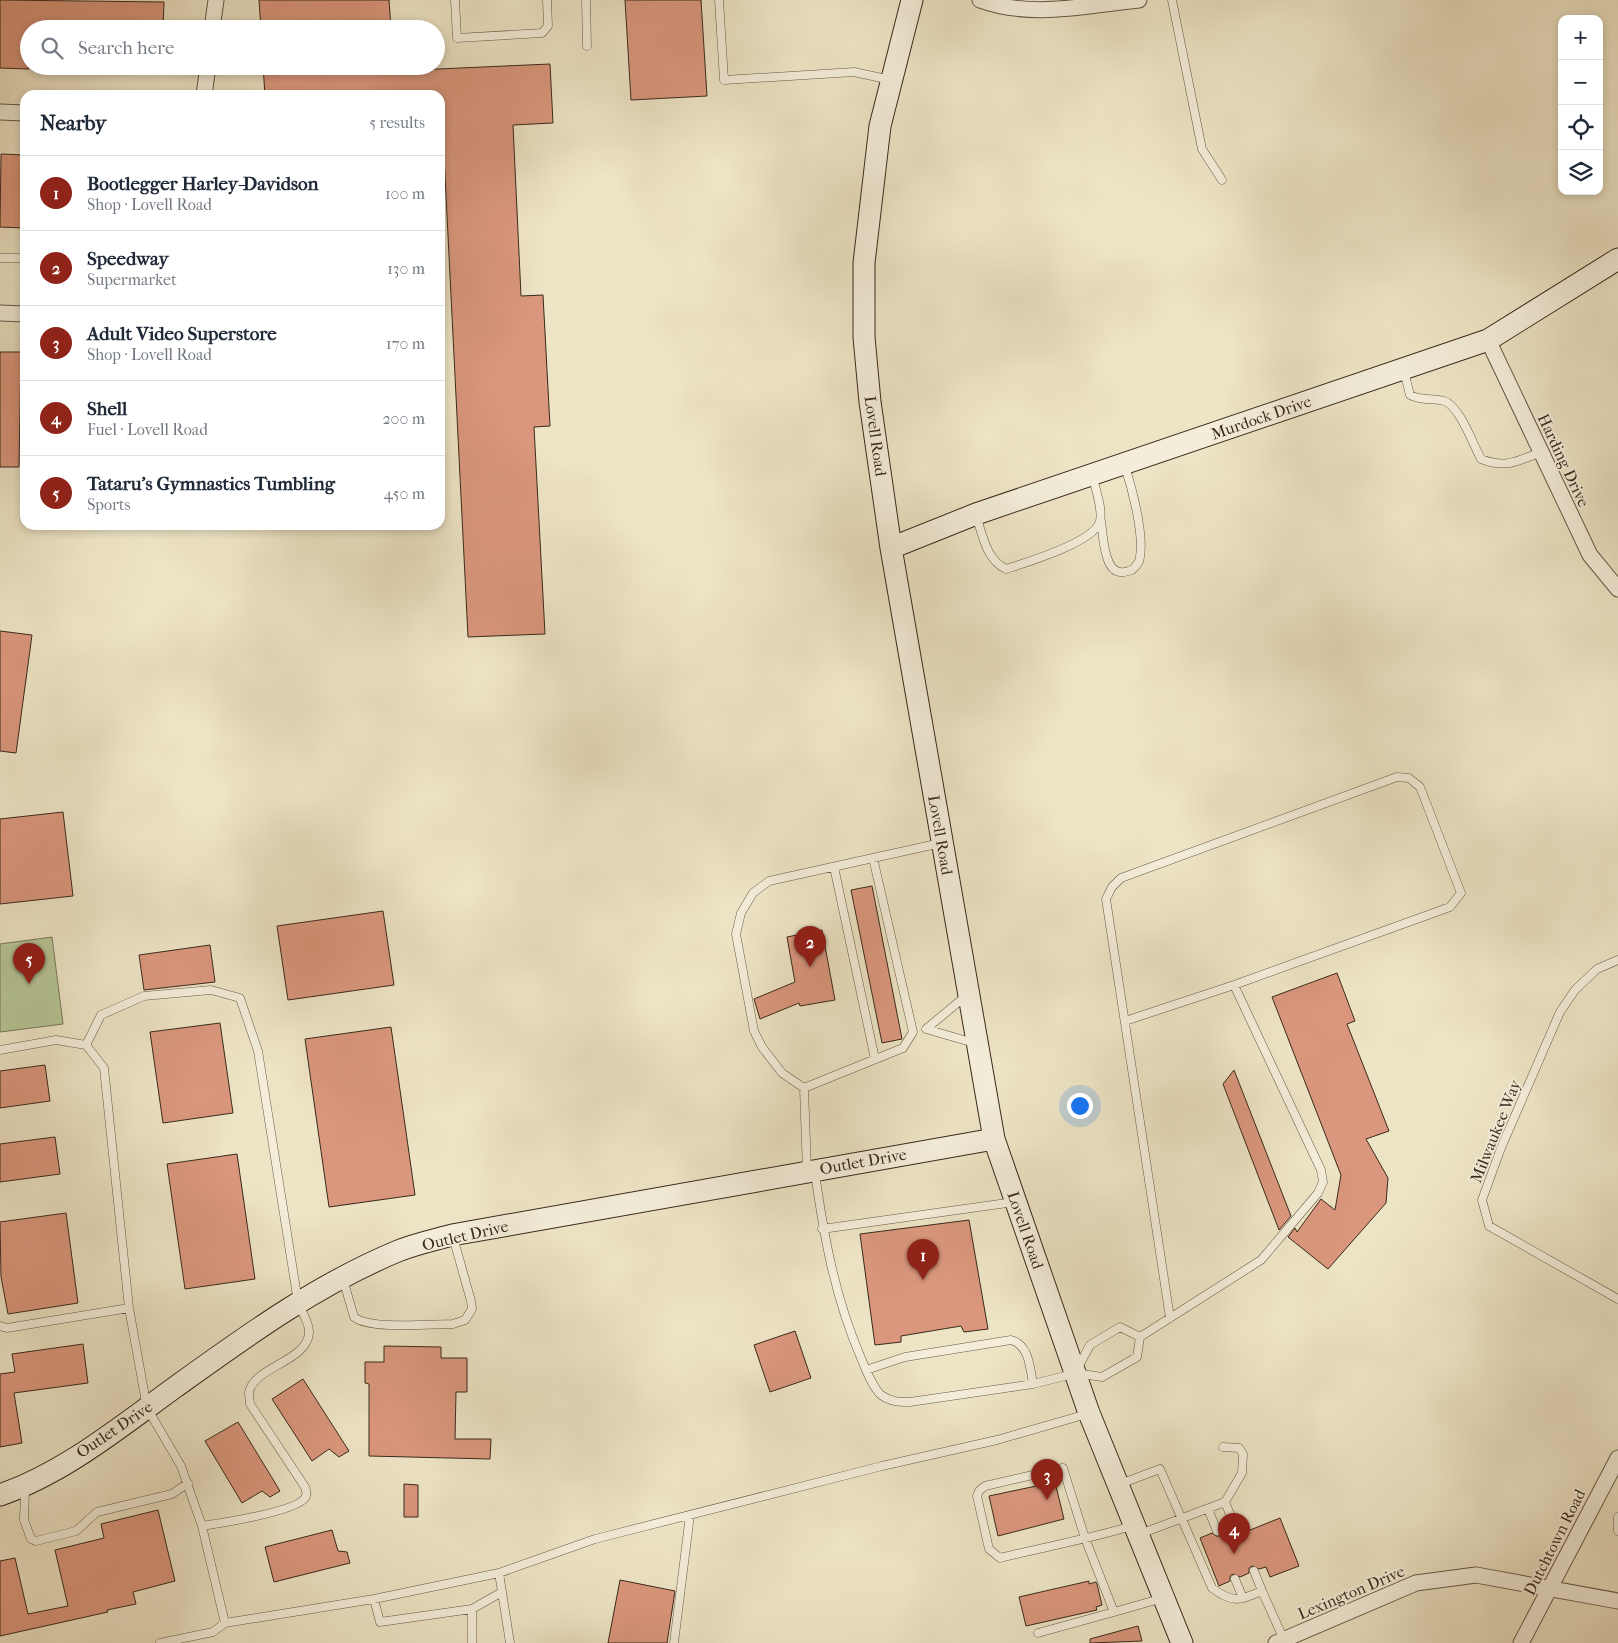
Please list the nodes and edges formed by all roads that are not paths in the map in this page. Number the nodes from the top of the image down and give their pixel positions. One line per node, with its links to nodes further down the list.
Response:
1 (216, 0): 10 (street)
2 (456, 0): 3 (lane)
3 (547, 0)
4 (586, 0): 11 (lane)
5 (719, 0): 13 (lane)
6 (912, 0): 13 (main road, Lovell Road)
7 (980, 0): 8 (street)
8 (1139, 0)
9 (1172, 0): 17 (lane)
10 (213, 20)
11 (587, 46)
12 (207, 75): 14 (street)
13 (890, 80): 30 (main road, Lovell Road)
14 (205, 90)
15 (0, 112): 16 (street)
16 (20, 113)
17 (1222, 180)
18 (0, 258): 19 (lane)
19 (20, 258)
20 (1618, 259): 23 (main road, Murdock Drive)
21 (0, 313): 22 (street)
22 (20, 314)
23 (1488, 340): 24 (main road, Murdock Drive); 25 (street, Harding Drive)
24 (1403, 369): 25 (lane); 26 (main road, Murdock Drive)
25 (1541, 452): 31 (street, Harding Drive)
26 (1124, 464): 27 (main road, Murdock Drive); 29 (lane)
27 (1092, 474): 28 (main road, Murdock Drive); 29 (lane)
28 (976, 514): 29 (lane); 30 (main road, Murdock Drive)
29 (1100, 519)
30 (891, 548): 32 (main road, Lovell Road)
31 (1618, 590)
32 (942, 843): 33 (lane); 37 (main road, Lovell Road)
33 (873, 858): 34 (lane); 40 (lane)
34 (834, 867): 44 (lane); 45 (lane)
35 (1618, 960): 52 (lane, Milwaukee Way)
36 (1234, 985): 38 (lane); 38 (lane); 55 (lane)
37 (969, 994): 39 (lane); 41 (main road, Lovell Road)
38 (1125, 1021): 55 (lane)
39 (926, 1029): 40 (lane); 41 (lane)
40 (913, 1032): 44 (lane)
41 (977, 1044): 46 (main road, Lovell Road)
42 (86, 1045): 43 (lane); 53 (lane); 54 (lane)
43 (0, 1050)
44 (875, 1059): 45 (lane)
45 (804, 1088): 47 (lane)
46 (994, 1139): 47 (main road, Outlet Drive); 48 (main road, Lovell Road)
47 (811, 1170): 49 (lane); 50 (main road, Outlet Drive)
48 (1016, 1201): 49 (lane); 59 (main road, Lovell Road)
49 (822, 1226): 58 (lane)
50 (452, 1235): 51 (main road, Outlet Drive); 51 (lane)
51 (342, 1277): 53 (main road, Outlet Drive)
52 (1618, 1299)
53 (298, 1302): 61 (main road, Outlet Drive); 75 (lane)
54 (129, 1308): 56 (lane); 61 (lane)
55 (1170, 1318): 57 (lane)
56 (0, 1326)
57 (1140, 1337): 59 (lane); 59 (lane)
58 (866, 1370): 60 (lane); 60 (lane)
59 (1075, 1373): 60 (lane); 62 (main road, Lovell Road)
60 (1033, 1384)
61 (147, 1408): 65 (lane); 67 (main road, Outlet Drive)
62 (1089, 1413): 66 (main road, Lovell Road); 71 (lane)
63 (1224, 1447): 69 (lane)
64 (1618, 1460): 83 (street, Dutchtown Road)
65 (188, 1483): 67 (lane); 75 (lane)
66 (1118, 1485): 73 (lane); 76 (main road, Lovell Road)
67 (25, 1487): 68 (main road, Outlet Drive)
68 (0, 1495)
69 (1225, 1502): 70 (lane); 74 (lane)
70 (1208, 1509): 73 (lane); 78 (lane)
71 (690, 1515): 81 (lane); 98 (lane)
72 (1618, 1518): 77 (lane)
73 (1182, 1519): 76 (lane); 87 (lane)
74 (1234, 1524)
75 (202, 1526): 92 (lane)
76 (1136, 1530): 79 (lane); 86 (main road, Lovell Road)
77 (1618, 1530)
78 (1217, 1531)
79 (1085, 1538): 79 (lane); 91 (lane)
80 (1254, 1572): 84 (lane)
81 (499, 1573): 85 (lane); 88 (lane)
82 (1235, 1579): 87 (lane)
83 (1551, 1588): 89 (street, Lexington Drive); 94 (street, Lexington Drive); 100 (street, Dutchtown Road)
84 (1262, 1590): 87 (lane); 94 (lane)
85 (502, 1592): 90 (lane); 97 (lane)
86 (1164, 1597): 91 (lane); 99 (main road, Lovell Road)
87 (1243, 1598)
88 (374, 1599): 90 (lane); 92 (lane)
89 (1618, 1601)
90 (472, 1609): 96 (lane)
91 (1114, 1612): 93 (lane)
92 (225, 1623): 95 (lane)
93 (1038, 1633)
94 (1282, 1642)
95 (160, 1643)
96 (472, 1643)
97 (510, 1643)
98 (674, 1643)
99 (1182, 1643)
100 (1521, 1643)

